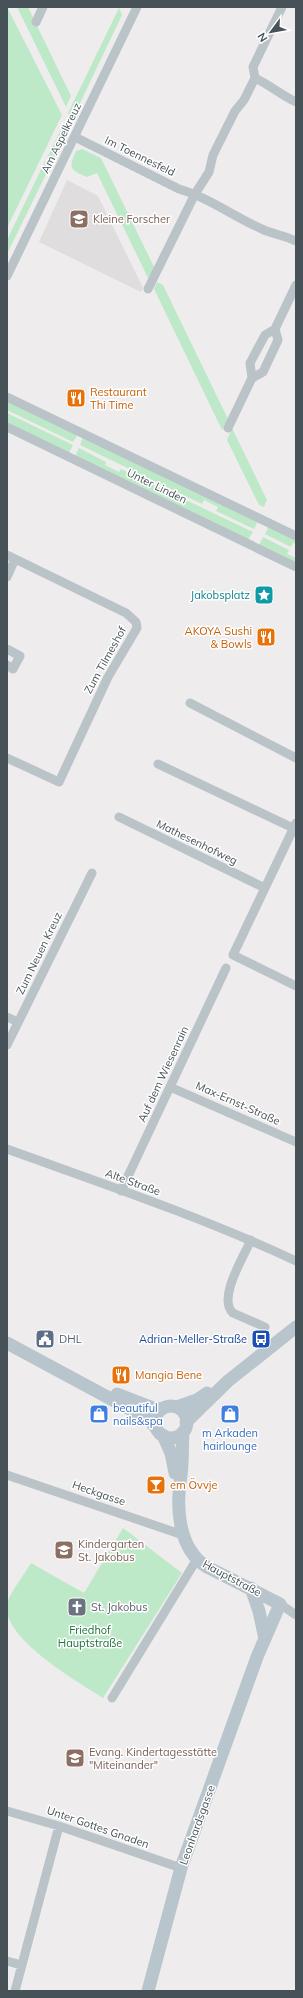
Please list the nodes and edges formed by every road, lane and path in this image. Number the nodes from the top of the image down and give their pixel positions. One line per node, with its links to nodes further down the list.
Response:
1 (43, 7): 4 (street)
2 (135, 8): 7 (street, Am Aspelkreuz)
3 (280, 11): 5 (street)
4 (36, 22)
5 (255, 78): 6 (street); 8 (street)
6 (296, 102)
7 (75, 138): 8 (street, Im Toennesfeld); 10 (street, Am Aspelkreuz)
8 (195, 194): 9 (street, Im Toennesfeld); 12 (street)
9 (296, 241)
10 (7, 276)
11 (296, 285): 13 (street)
12 (148, 289)
13 (275, 329): 14 (street); 14 (street)
14 (252, 378): 17 (street)
15 (7, 397): 18 (street, Unter Linden)
16 (7, 426): 20 (street, Unter Linden)
17 (228, 428)
18 (296, 536)
19 (11, 557): 21 (street, Zum Tilmeshof); 25 (street, Zum Tilmeshof)
20 (296, 567)
21 (7, 577)
22 (7, 649): 23 (street)
23 (7, 666)
24 (190, 704): 26 (street)
25 (7, 758)
26 (296, 758)
27 (158, 764): 29 (street)
28 (119, 817): 31 (street, Mathesenhofweg)
29 (295, 825): 31 (street)
30 (92, 873): 35 (street, Zum Neuen Kreuz)
31 (264, 888): 33 (street)
32 (226, 968): 37 (street, Auf dem Wiesenrain)
33 (296, 986)
34 (7, 1017): 35 (street)
35 (18, 1022): 36 (street, Zum Neuen Kreuz)
36 (7, 1045)
37 (170, 1087): 38 (street, Max-Ernst-Straße); 40 (street, Auf dem Wiesenrain)
38 (296, 1142)
39 (7, 1149): 40 (street, Alte Straße)
40 (121, 1191): 41 (street, Alte Straße)
41 (251, 1240): 42 (street, Alte Straße); 43 (street)
42 (296, 1261)
43 (265, 1327)
44 (296, 1327): 46 (street)
45 (7, 1343): 47 (street, Hauptstraße)
46 (228, 1381): 48 (street); 50 (street)
47 (85, 1384): 49 (street, Hauptstraße); 51 (street, Hauptstraße)
48 (177, 1407): 49 (street); 50 (street)
49 (162, 1409): 51 (street)
50 (184, 1427): 51 (street); 53 (street, Hauptstraße)
51 (160, 1432): 53 (street, Hauptstraße)
52 (7, 1475): 54 (street, Heckgasse)
53 (178, 1482): 54 (street, Hauptstraße)
54 (183, 1535): 55 (street, Hauptstraße)
55 (197, 1559): 56 (street, Hauptstraße); 59 (street)
56 (252, 1588): 57 (street, Hauptstraße); 58 (street)
57 (290, 1609): 58 (street, Leonhardsgasse)
58 (265, 1639): 62 (street, Leonhardsgasse)
59 (112, 1698)
60 (7, 1811): 61 (street, Unter Gottes Gnaden)
61 (59, 1826): 62 (street, Unter Gottes Gnaden); 64 (street)
62 (181, 1868): 66 (street, Leonhardsgasse)
63 (7, 1961): 64 (street)
64 (21, 1965): 65 (street)
65 (15, 1991)
66 (148, 1991)

